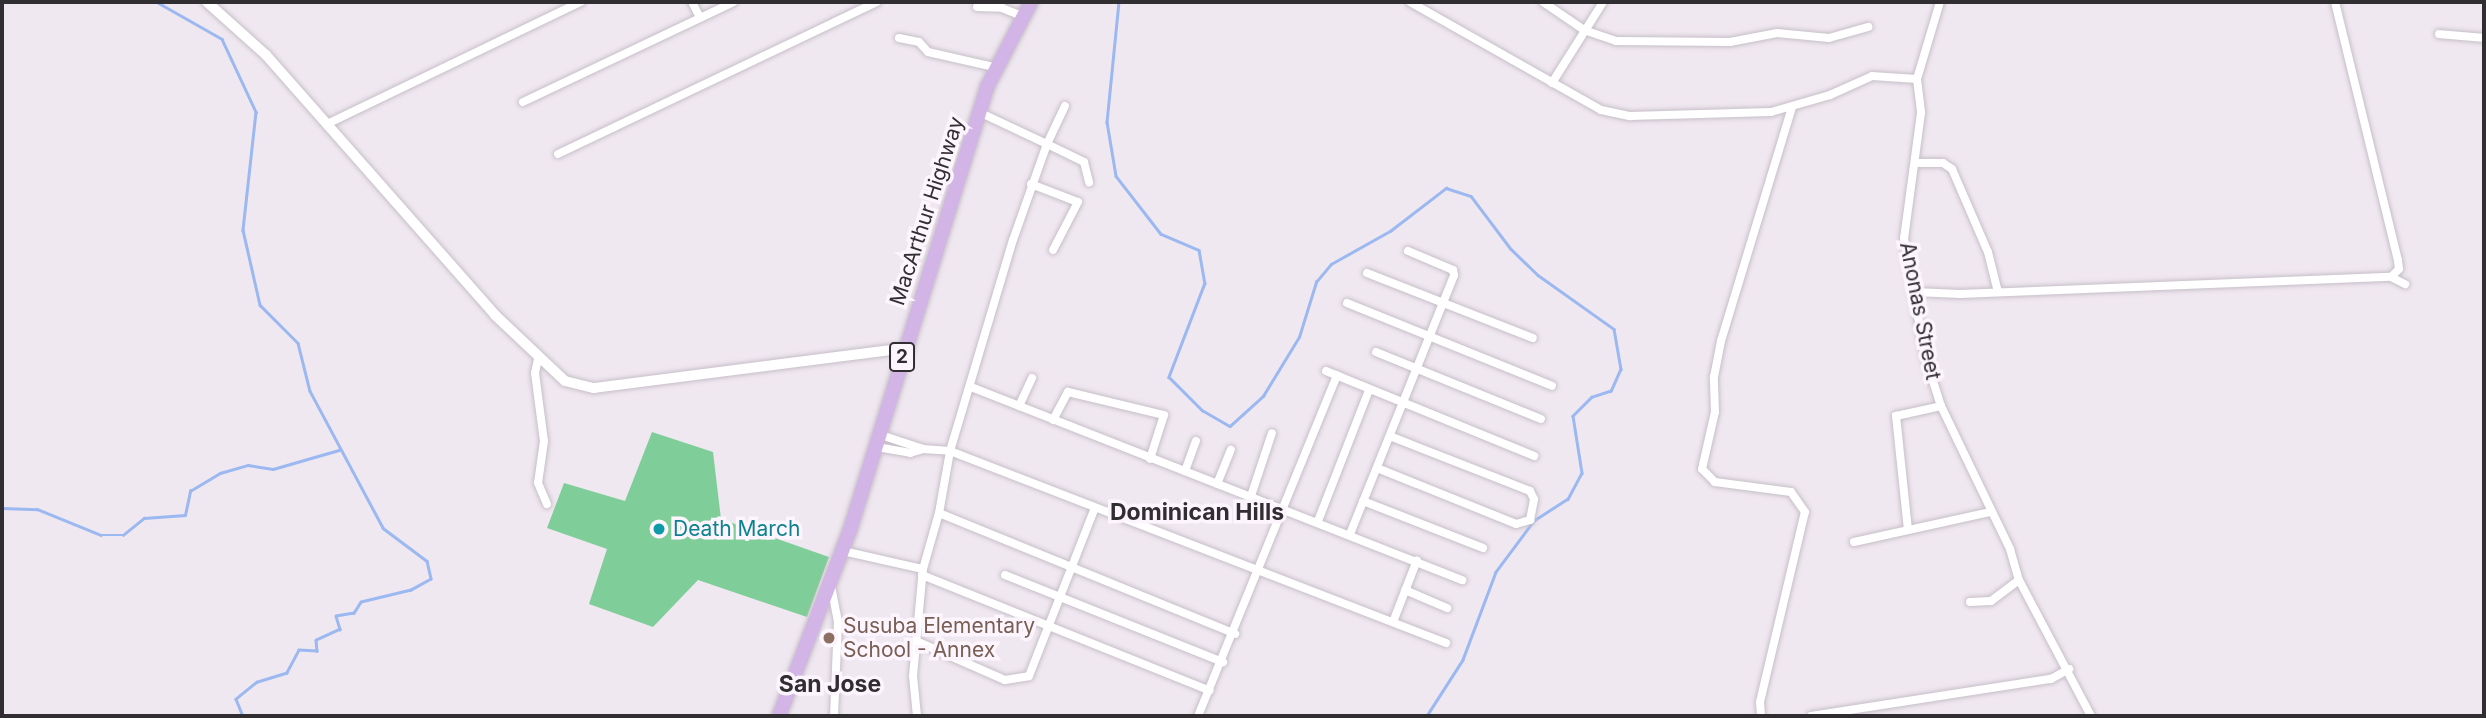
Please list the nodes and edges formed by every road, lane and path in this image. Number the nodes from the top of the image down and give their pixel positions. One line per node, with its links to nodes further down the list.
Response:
1 (207, 2): 26 (street)
2 (580, 2): 26 (street)
3 (692, 2): 13 (street)
4 (734, 2): 13 (street)
5 (877, 2): 28 (street)
6 (1410, 2): 21 (street)
7 (1543, 2): 15 (street)
8 (1603, 2): 15 (street)
9 (1940, 2): 20 (street)
10 (2335, 2): 35 (street)
11 (977, 7): 12 (street)
12 (1025, 7): 19 (highway, MacArthur Highway / 2)
13 (700, 18): 22 (street)
14 (1868, 27): 15 (street)
15 (1584, 30): 21 (street)
16 (2439, 34): 18 (street)
17 (900, 38): 19 (street)
18 (2484, 38)
19 (994, 67): 25 (highway, MacArthur Highway / 2)
20 (1917, 79): 24 (street); 29 (street, Anonas Street)
21 (1552, 83): 24 (street)
22 (523, 102)
23 (1065, 106): 27 (street)
24 (1792, 108): 106 (street)
25 (981, 113): 27 (street); 43 (highway, MacArthur Highway / 2)
26 (327, 124): 45 (street)
27 (1047, 144): 30 (street); 31 (street)
28 (558, 154)
29 (1914, 163): 37 (street, Anonas Street); 38 (street)
30 (1089, 182)
31 (1031, 184): 32 (street); 51 (street)
32 (1053, 250)
33 (1408, 251): 39 (street)
34 (1367, 273): 39 (street)
35 (2391, 277): 36 (street); 38 (street)
36 (2405, 284)
37 (1915, 292): 38 (street); 55 (street, Anonas Street)
38 (1998, 292)
39 (1442, 302): 41 (street); 42 (street)
40 (1348, 303): 41 (street)
41 (1429, 335): 46 (street); 50 (street)
42 (1533, 338)
43 (905, 348): 45 (street); 60 (highway, MacArthur Highway / 2)
44 (1376, 352): 46 (street)
45 (538, 359): 71 (street)
46 (1417, 369): 53 (street); 56 (street)
47 (1326, 371): 48 (street)
48 (1337, 375): 52 (street); 73 (street)
49 (1031, 378): 54 (street)
50 (1552, 386)
51 (971, 387): 54 (street); 63 (street)
52 (1369, 390): 53 (street); 76 (street)
53 (1405, 402): 59 (street); 64 (street)
54 (1019, 406): 57 (street)
55 (1941, 406): 74 (street, Anonas Street); 77 (street)
56 (1541, 419)
57 (1053, 420): 65 (street); 65 (street)
58 (1272, 433): 69 (street)
59 (1390, 436): 66 (street); 66 (street)
60 (879, 441): 63 (street); 81 (highway, MacArthur Highway / 2)
61 (1196, 441): 67 (street)
62 (1231, 450): 68 (street)
63 (950, 451): 72 (street); 75 (street)
64 (1534, 456)
65 (1150, 459): 67 (street)
66 (1377, 468): 70 (street)
67 (1185, 471): 68 (street)
68 (1217, 484): 69 (street)
69 (1251, 496): 73 (street)
70 (1363, 501): 78 (street); 80 (street)
71 (547, 504)
72 (1095, 508): 83 (street); 85 (street)
73 (1282, 509): 76 (street); 85 (street)
74 (1991, 512): 77 (street); 88 (street, Anonas Street)
75 (939, 513): 83 (street); 84 (street)
76 (1318, 521): 78 (street)
77 (1908, 530): 79 (street)
78 (1350, 534): 82 (street)
79 (1854, 542)
80 (1483, 548)
81 (843, 551): 84 (street); 89 (highway, MacArthur Highway / 2)
82 (1417, 560): 87 (street); 90 (street)
83 (1074, 570): 91 (street); 96 (street)
84 (922, 572): 95 (street); 97 (street)
85 (1259, 572): 94 (street); 96 (street)
86 (1004, 575): 91 (street)
87 (1462, 580)
88 (2019, 580): 92 (street); 100 (street, Anonas Street)
89 (831, 586): 102 (highway, MacArthur Highway / 2); 103 (street)
90 (1405, 590): 93 (street); 94 (street)
91 (1062, 598): 95 (street); 99 (street)
92 (1970, 602)
93 (1447, 608)
94 (1393, 622): 98 (street)
95 (1049, 628): 97 (street); 101 (street)
96 (1235, 634): 99 (street)
97 (916, 641): 104 (street)
98 (1446, 643)
99 (1223, 662): 101 (street)
100 (2068, 669): 107 (street); 108 (street, Anonas Street)
101 (1210, 691): 105 (street)
102 (779, 716)
103 (834, 716)
104 (916, 716)
105 (1198, 716)
106 (1761, 716)
107 (1811, 716)
108 (2091, 716)

